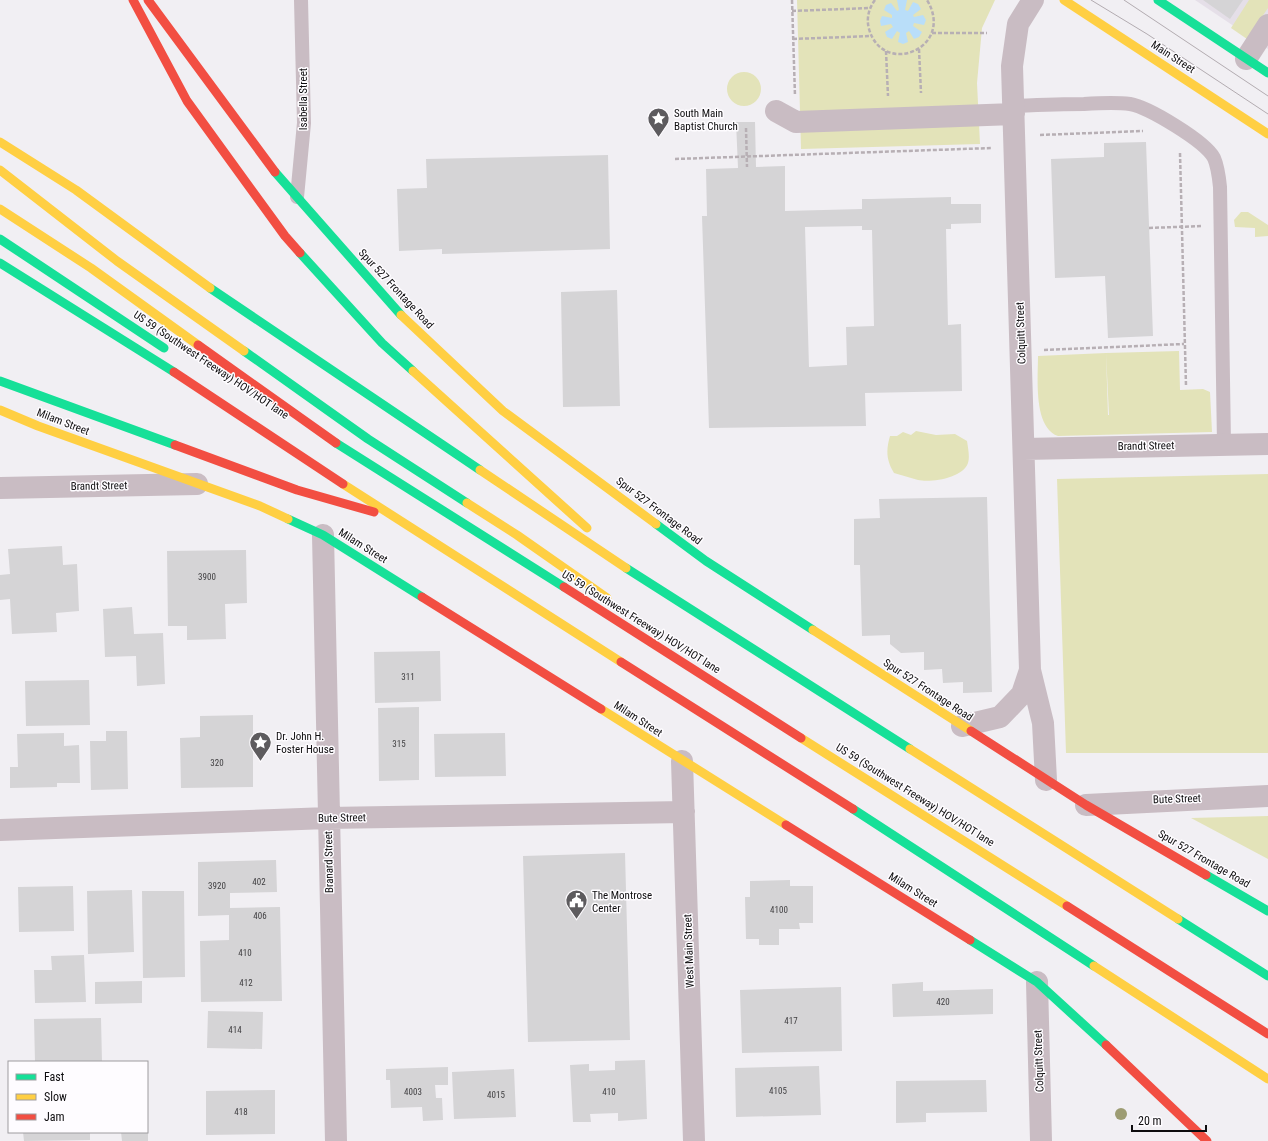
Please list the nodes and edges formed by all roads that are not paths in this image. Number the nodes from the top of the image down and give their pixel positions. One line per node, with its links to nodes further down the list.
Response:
1 (133, 0): 31 (main road)
2 (148, 0): 15 (main road, Spur 527 Frontage Road)
3 (301, 0): 15 (lane, Isabella Street)
4 (1032, 0): 10 (street, Colquitt Street)
5 (1064, 0): 12 (main road, Main Street)
6 (1158, 0): 8 (main road)
7 (1268, 25): 8 (street)
8 (1246, 59): 9 (main road)
9 (1268, 73)
10 (1014, 110): 11 (street); 24 (lane); 26 (street, Colquitt Street)
11 (776, 111)
12 (1268, 134)
13 (0, 142): 31 (main road)
14 (0, 170): 32 (main road)
15 (298, 197): 35 (main road, Spur 527 Frontage Road)
16 (0, 209): 23 (main road)
17 (0, 239): 19 (main road, US 59 (Southwest Freeway) HOV/HOT lane)
18 (0, 263): 29 (main road)
19 (175, 355)
20 (0, 381): 29 (main road)
21 (0, 410): 27 (main road, Milam Street)
22 (307, 434): 23 (main road, US 59 (Southwest Freeway) HOV/HOT lane)
23 (327, 437): 38 (main road, US 59 (Southwest Freeway) HOV/HOT lane)
24 (1224, 444): 25 (street, Brandt Street); 26 (street, Brandt Street)
25 (1268, 444)
26 (1024, 449): 34 (street, Colquitt Street)
27 (197, 484): 28 (street, Brandt Street); 30 (main road, Milam Street)
28 (0, 488)
29 (394, 518): 48 (main road)
30 (322, 535): 36 (main road, Milam Street); 42 (street, Branard Street)
31 (644, 580): 45 (main road)
32 (615, 603)
33 (706, 666): 38 (main road)
34 (1030, 670): 35 (street, Colquitt Street); 37 (street, Colquitt Street)
35 (962, 726): 37 (main road, Spur 527 Frontage Road)
36 (682, 761): 41 (street, West Main Street); 46 (main road, Milam Street)
37 (1046, 780): 40 (main road, Spur 527 Frontage Road)
38 (881, 788): 47 (main road, US 59 (Southwest Freeway) HOV/HOT lane)
39 (1268, 796): 40 (street, Bute Street)
40 (1086, 805): 44 (main road, Spur 527 Frontage Road)
41 (684, 812): 42 (street, Bute Street); 50 (street, West Main Street)
42 (328, 818): 43 (street, Bute Street); 49 (street, Branard Street)
43 (0, 830)
44 (1268, 911)
45 (1268, 976)
46 (1037, 982): 51 (street, Colquitt Street); 52 (main road, Milam Street)
47 (1268, 1034)
48 (1268, 1079)
49 (336, 1141)
50 (694, 1141)
51 (1041, 1141)
52 (1207, 1141)

